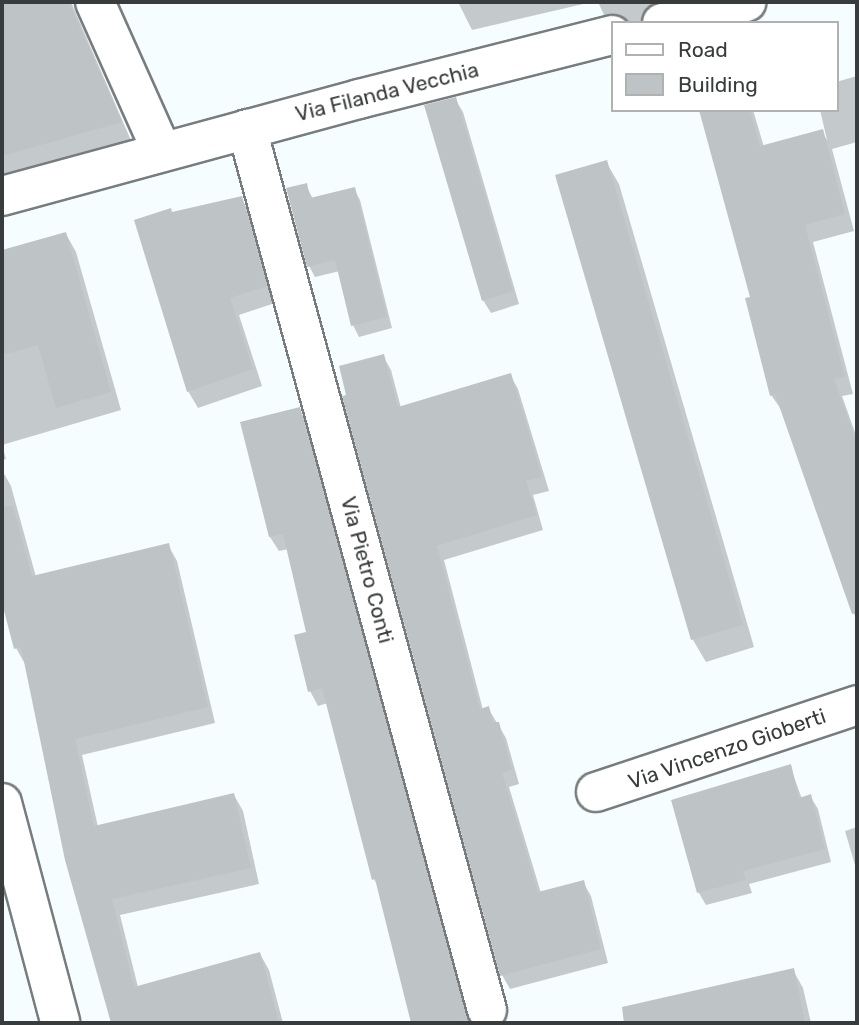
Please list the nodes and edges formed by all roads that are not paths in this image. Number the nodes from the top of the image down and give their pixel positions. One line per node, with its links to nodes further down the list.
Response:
1 (96, 2): 6 (street)
2 (746, 2): 3 (street)
3 (670, 21)
4 (610, 36): 5 (street, Via Filanda Vecchia)
5 (247, 129): 6 (street, Via Filanda Vecchia); 11 (street, Via Pietro Conti)
6 (162, 152): 7 (street, Via Filanda Vecchia)
7 (2, 196)
8 (857, 705): 9 (street, Via Vincenzo Gioberti)
9 (596, 792)
10 (2, 803): 12 (street)
11 (487, 1010)
12 (60, 1021)

